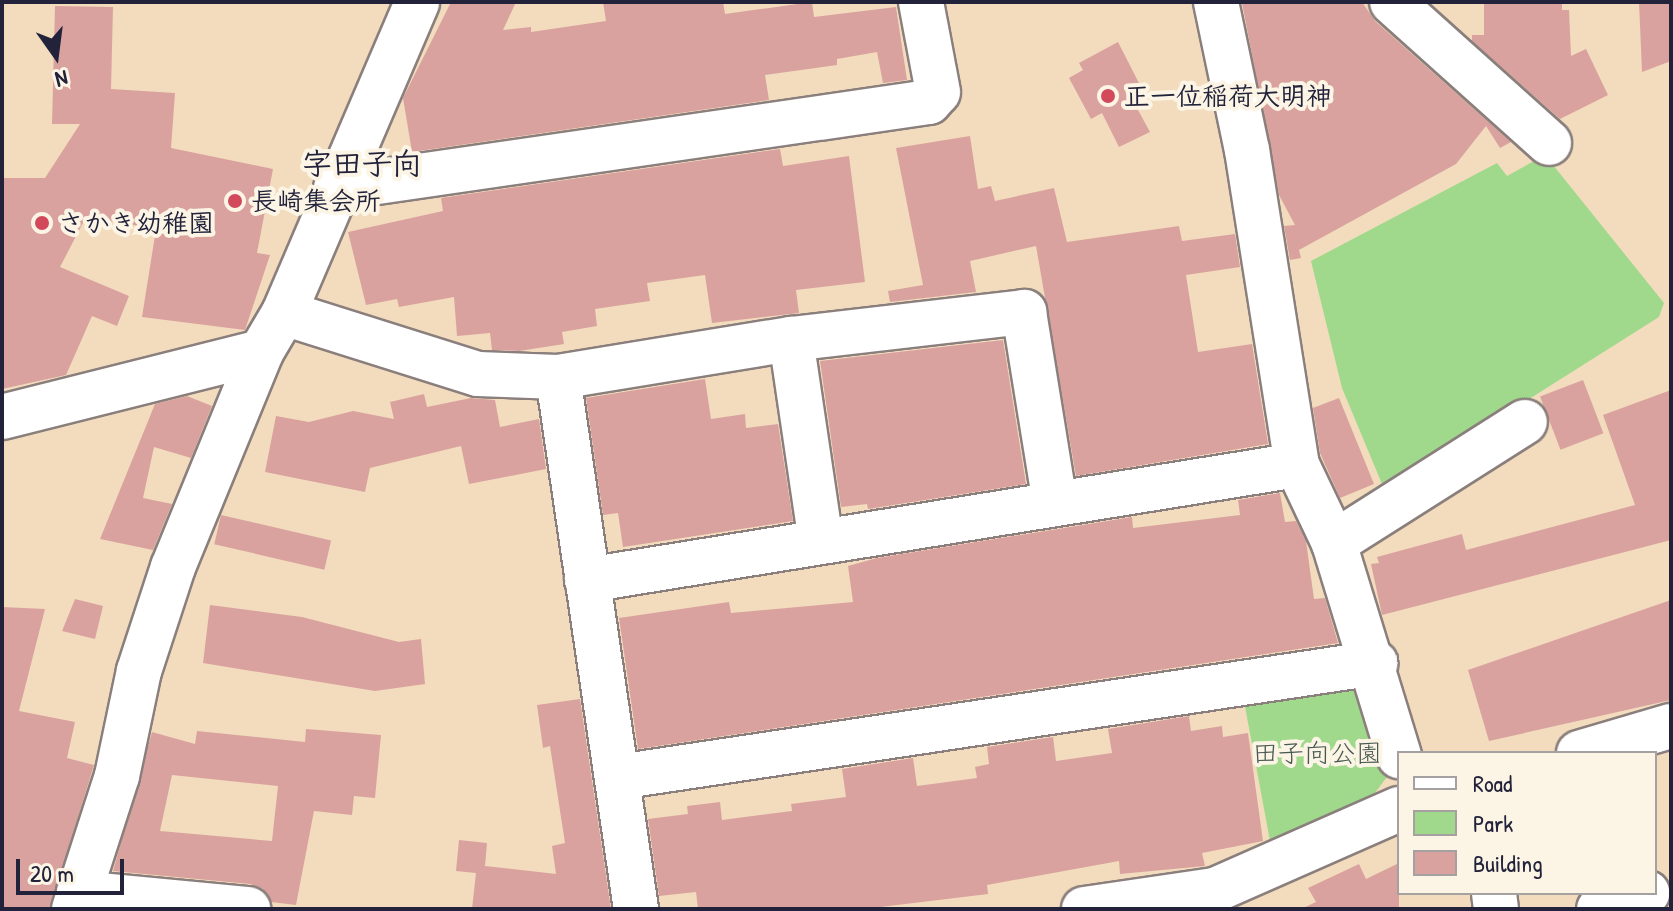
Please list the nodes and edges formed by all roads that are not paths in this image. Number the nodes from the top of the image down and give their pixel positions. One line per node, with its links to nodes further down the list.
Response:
1 (417, 2): 6 (street)
2 (921, 2): 6 (street)
3 (1216, 2): 13 (street)
4 (1392, 2): 5 (street)
5 (1549, 143)
6 (336, 188): 7 (street)
7 (284, 313): 9 (street); 10 (street)
8 (791, 339): 10 (street); 14 (street); 15 (street)
9 (261, 352): 11 (street); 25 (street)
10 (558, 377): 17 (street)
11 (2, 417)
12 (1525, 422): 16 (street)
13 (1297, 465): 14 (street); 16 (street)
14 (1055, 504): 15 (street)
15 (821, 542): 17 (street)
16 (1334, 543): 18 (street)
17 (587, 580): 22 (street)
18 (1375, 663): 20 (street); 22 (street)
19 (1671, 726): 21 (street)
20 (1398, 751)
21 (1586, 751)
22 (618, 777): 27 (street)
23 (1397, 810): 28 (street)
24 (1641, 895): 29 (street)
25 (77, 901): 26 (street)
26 (248, 909)
27 (636, 909)
28 (1084, 909)
29 (1599, 909)

